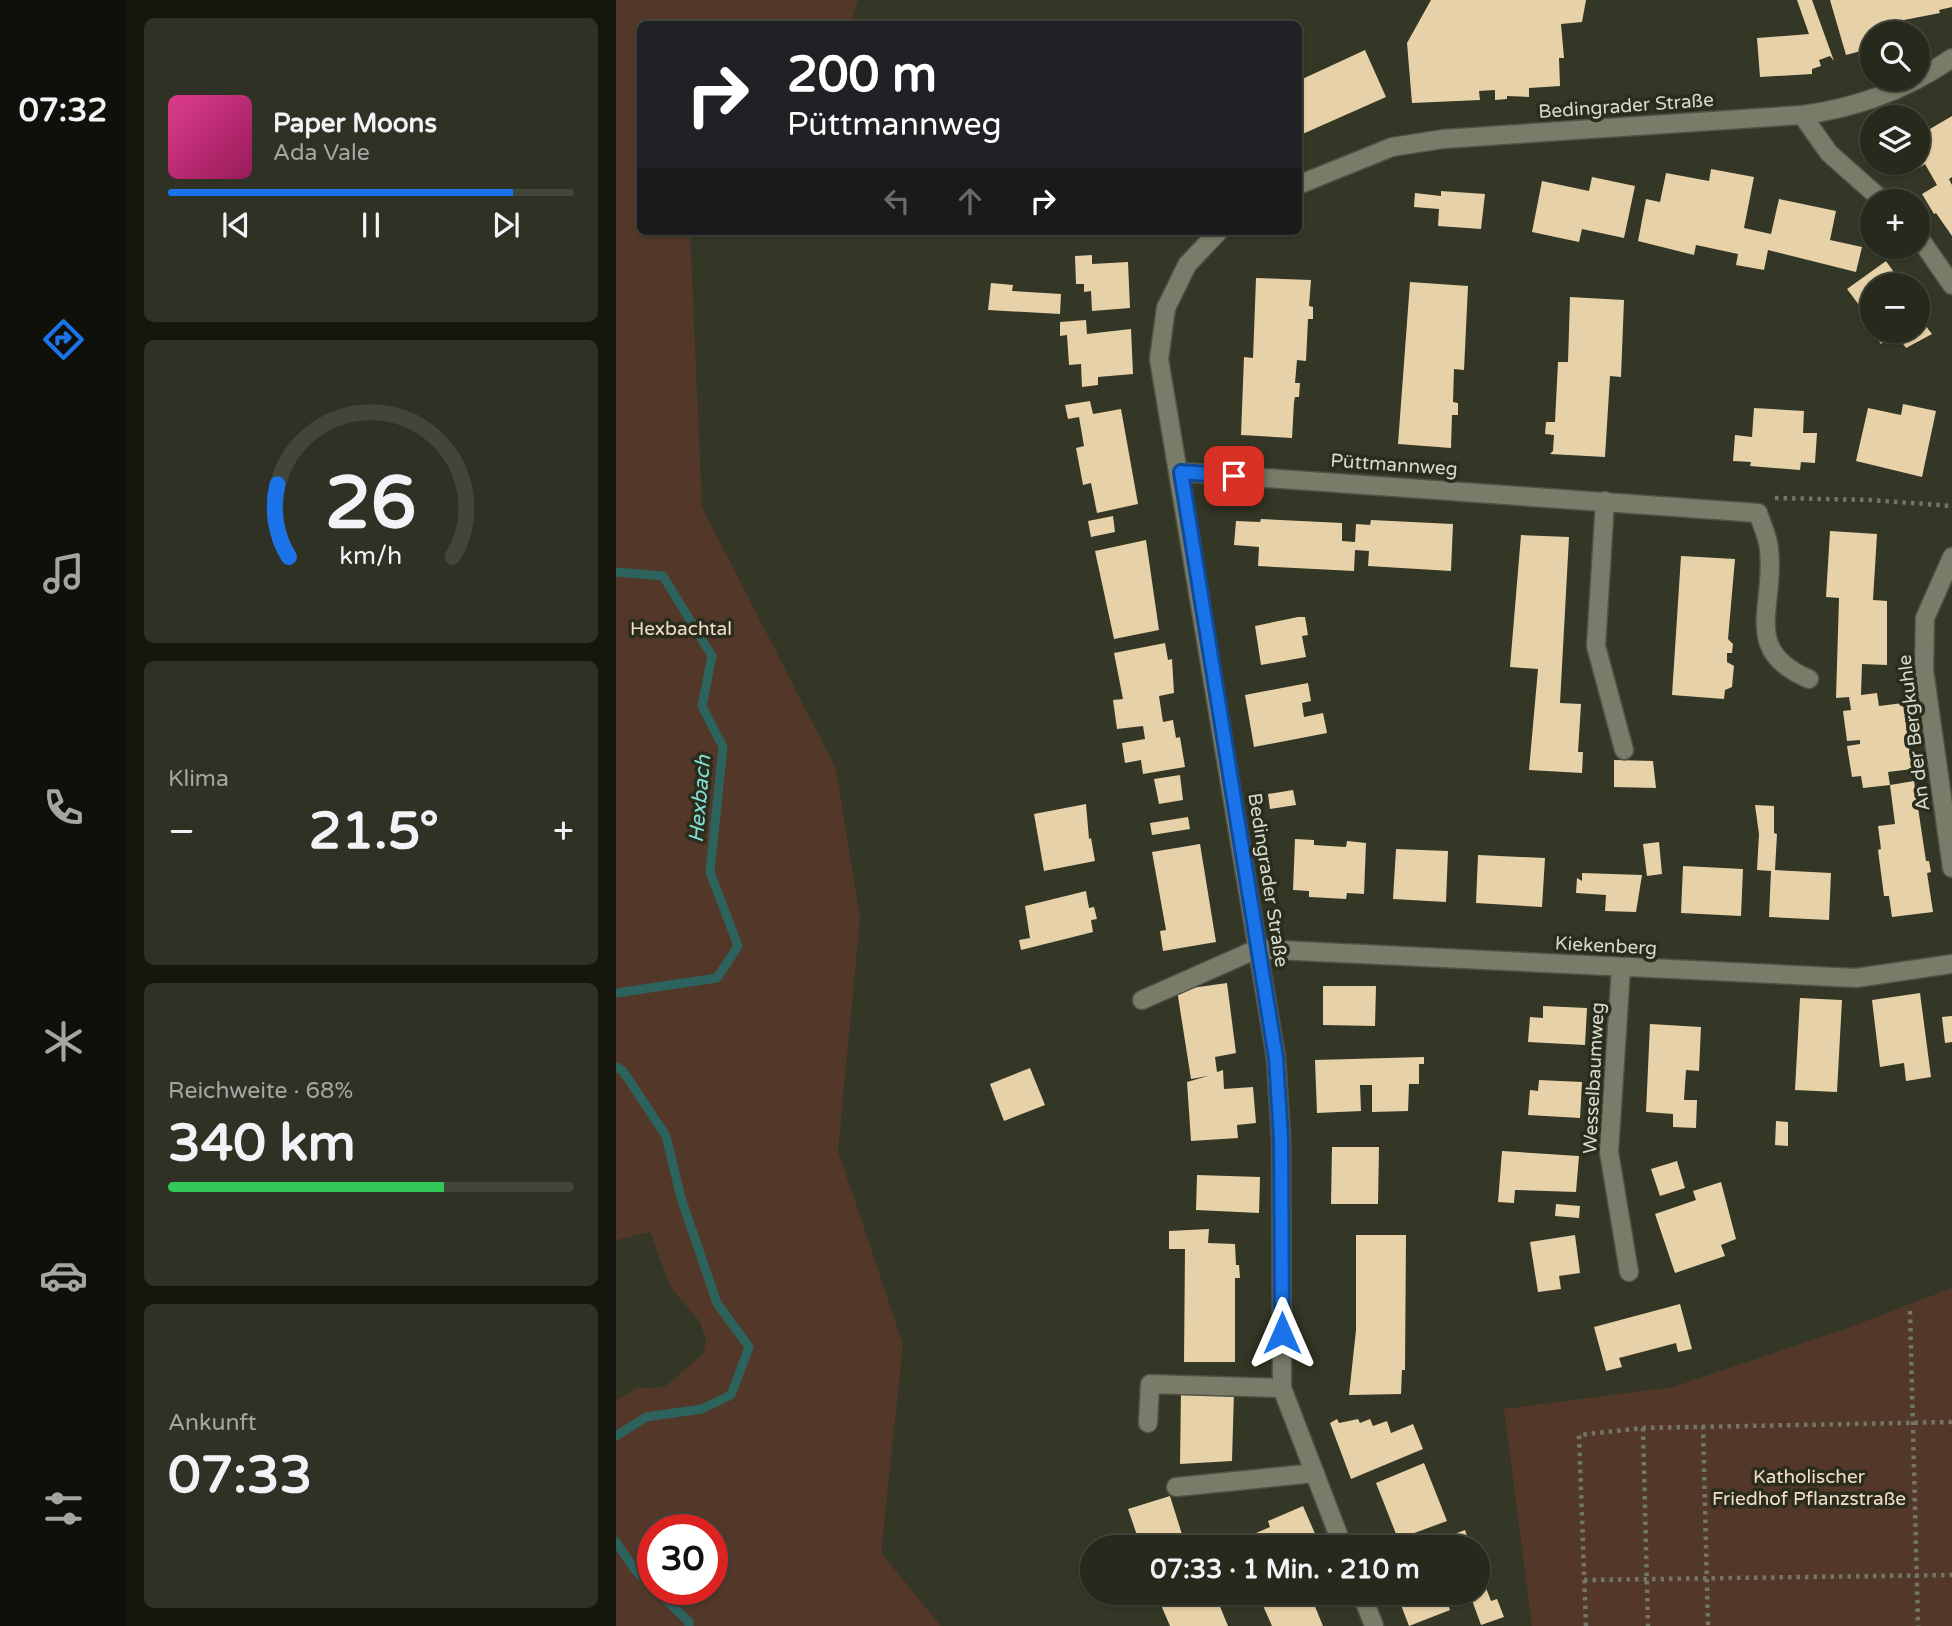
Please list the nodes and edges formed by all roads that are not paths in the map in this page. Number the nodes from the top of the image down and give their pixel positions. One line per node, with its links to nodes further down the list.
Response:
1 (1952, 58): 2 (street, Bedingrader Straße)
2 (1802, 115): 3 (street, Bedingrader Straße); 4 (street)
3 (1302, 183)
4 (1870, 189)
5 (1215, 235): 8 (street, Bedingrader Straße)
6 (1930, 253): 7 (street)
7 (1952, 285)
8 (1181, 472): 9 (street, Püttmannweg); 14 (street, Bedingrader Straße)
9 (1605, 501): 11 (street, Püttmannweg); 12 (street)
10 (1952, 557): 13 (street, An der Bergkuhle)
11 (1809, 680)
12 (1624, 750)
13 (1952, 868)
14 (1257, 949): 16 (street, Kiekenberg); 17 (street); 19 (street, Bedingrader Straße)
15 (1952, 964): 16 (street, Kiekenberg)
16 (1621, 968): 18 (street, Wesselbaumweg)
17 (1142, 1000)
18 (1629, 1272)
19 (1282, 1388): 20 (street); 21 (street, Bedingrader Straße)
20 (1148, 1423)
21 (1315, 1473): 22 (street); 23 (street, Bedingrader Straße)
22 (1176, 1487)
23 (1338, 1535)
24 (1366, 1605): 25 (street)
25 (1374, 1626)

